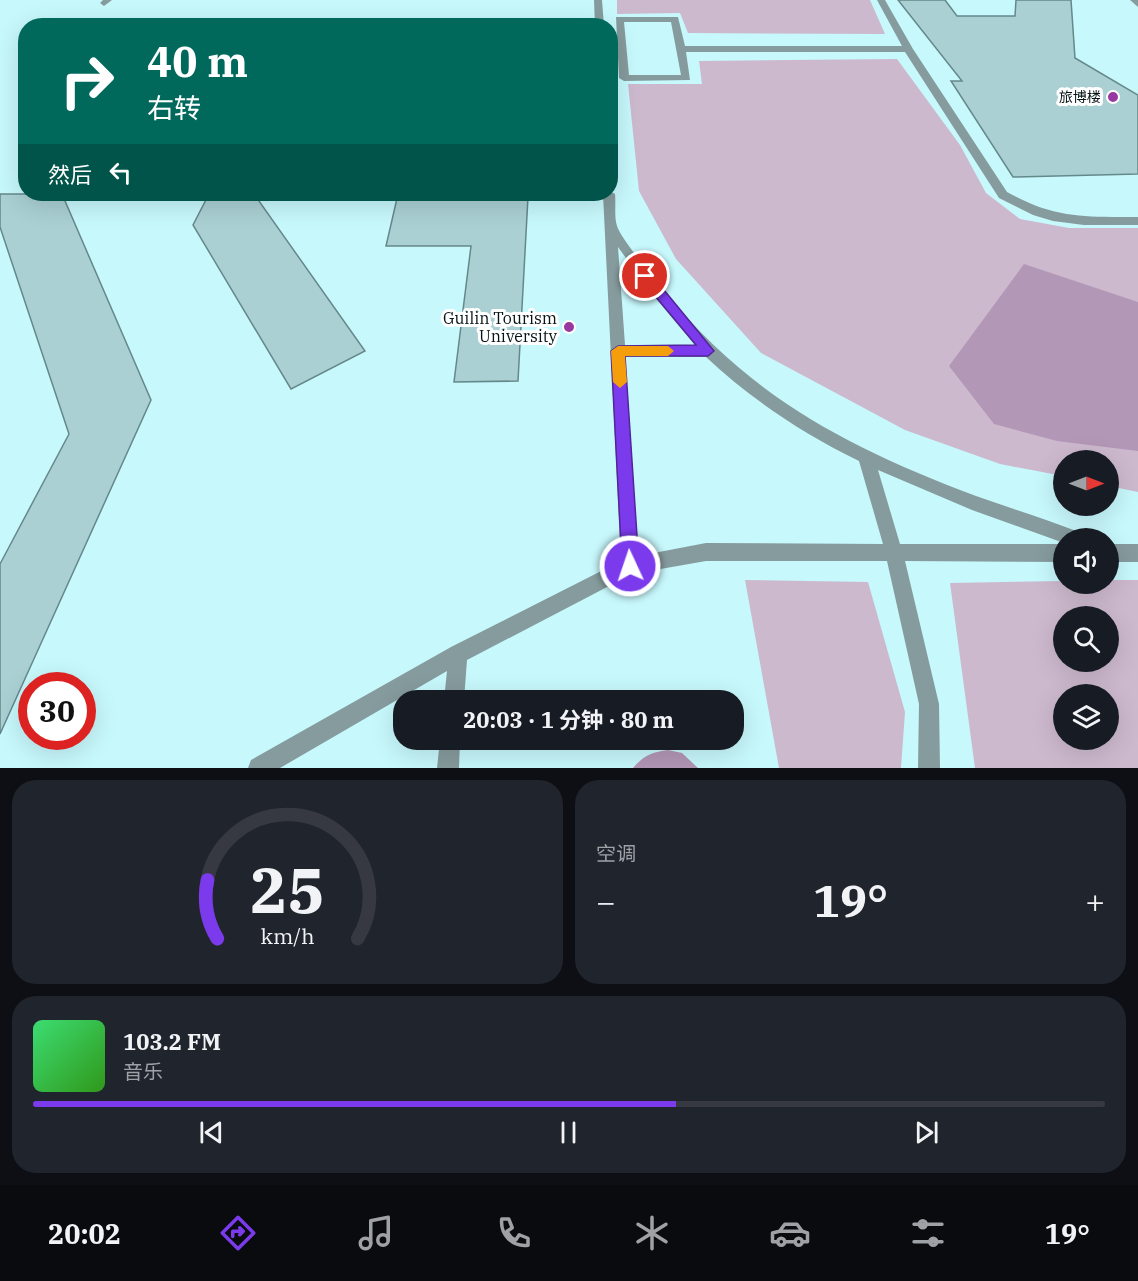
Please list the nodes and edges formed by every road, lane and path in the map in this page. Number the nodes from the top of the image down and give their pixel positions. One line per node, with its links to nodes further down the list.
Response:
1 (598, 0): 3 (street)
2 (881, 0): 7 (street)
3 (599, 18)
4 (618, 49): 5 (street)
5 (622, 49): 6 (street); 6 (street)
6 (682, 49): 7 (street)
7 (908, 49): 9 (street)
8 (609, 201): 10 (street)
9 (1138, 220)
10 (611, 227): 11 (street); 12 (street)
11 (618, 351): 12 (street); 19 (street)
12 (708, 351): 13 (street)
13 (865, 455): 14 (street); 15 (street)
14 (1053, 531)
15 (894, 552): 17 (street); 19 (street); 25 (street)
16 (1119, 552): 18 (street)
17 (1053, 553)
18 (1138, 553)
19 (630, 566): 20 (street)
20 (458, 654): 21 (street); 23 (street)
21 (455, 690)
22 (449, 750): 24 (street)
23 (259, 768)
24 (448, 768)
25 (929, 768)

